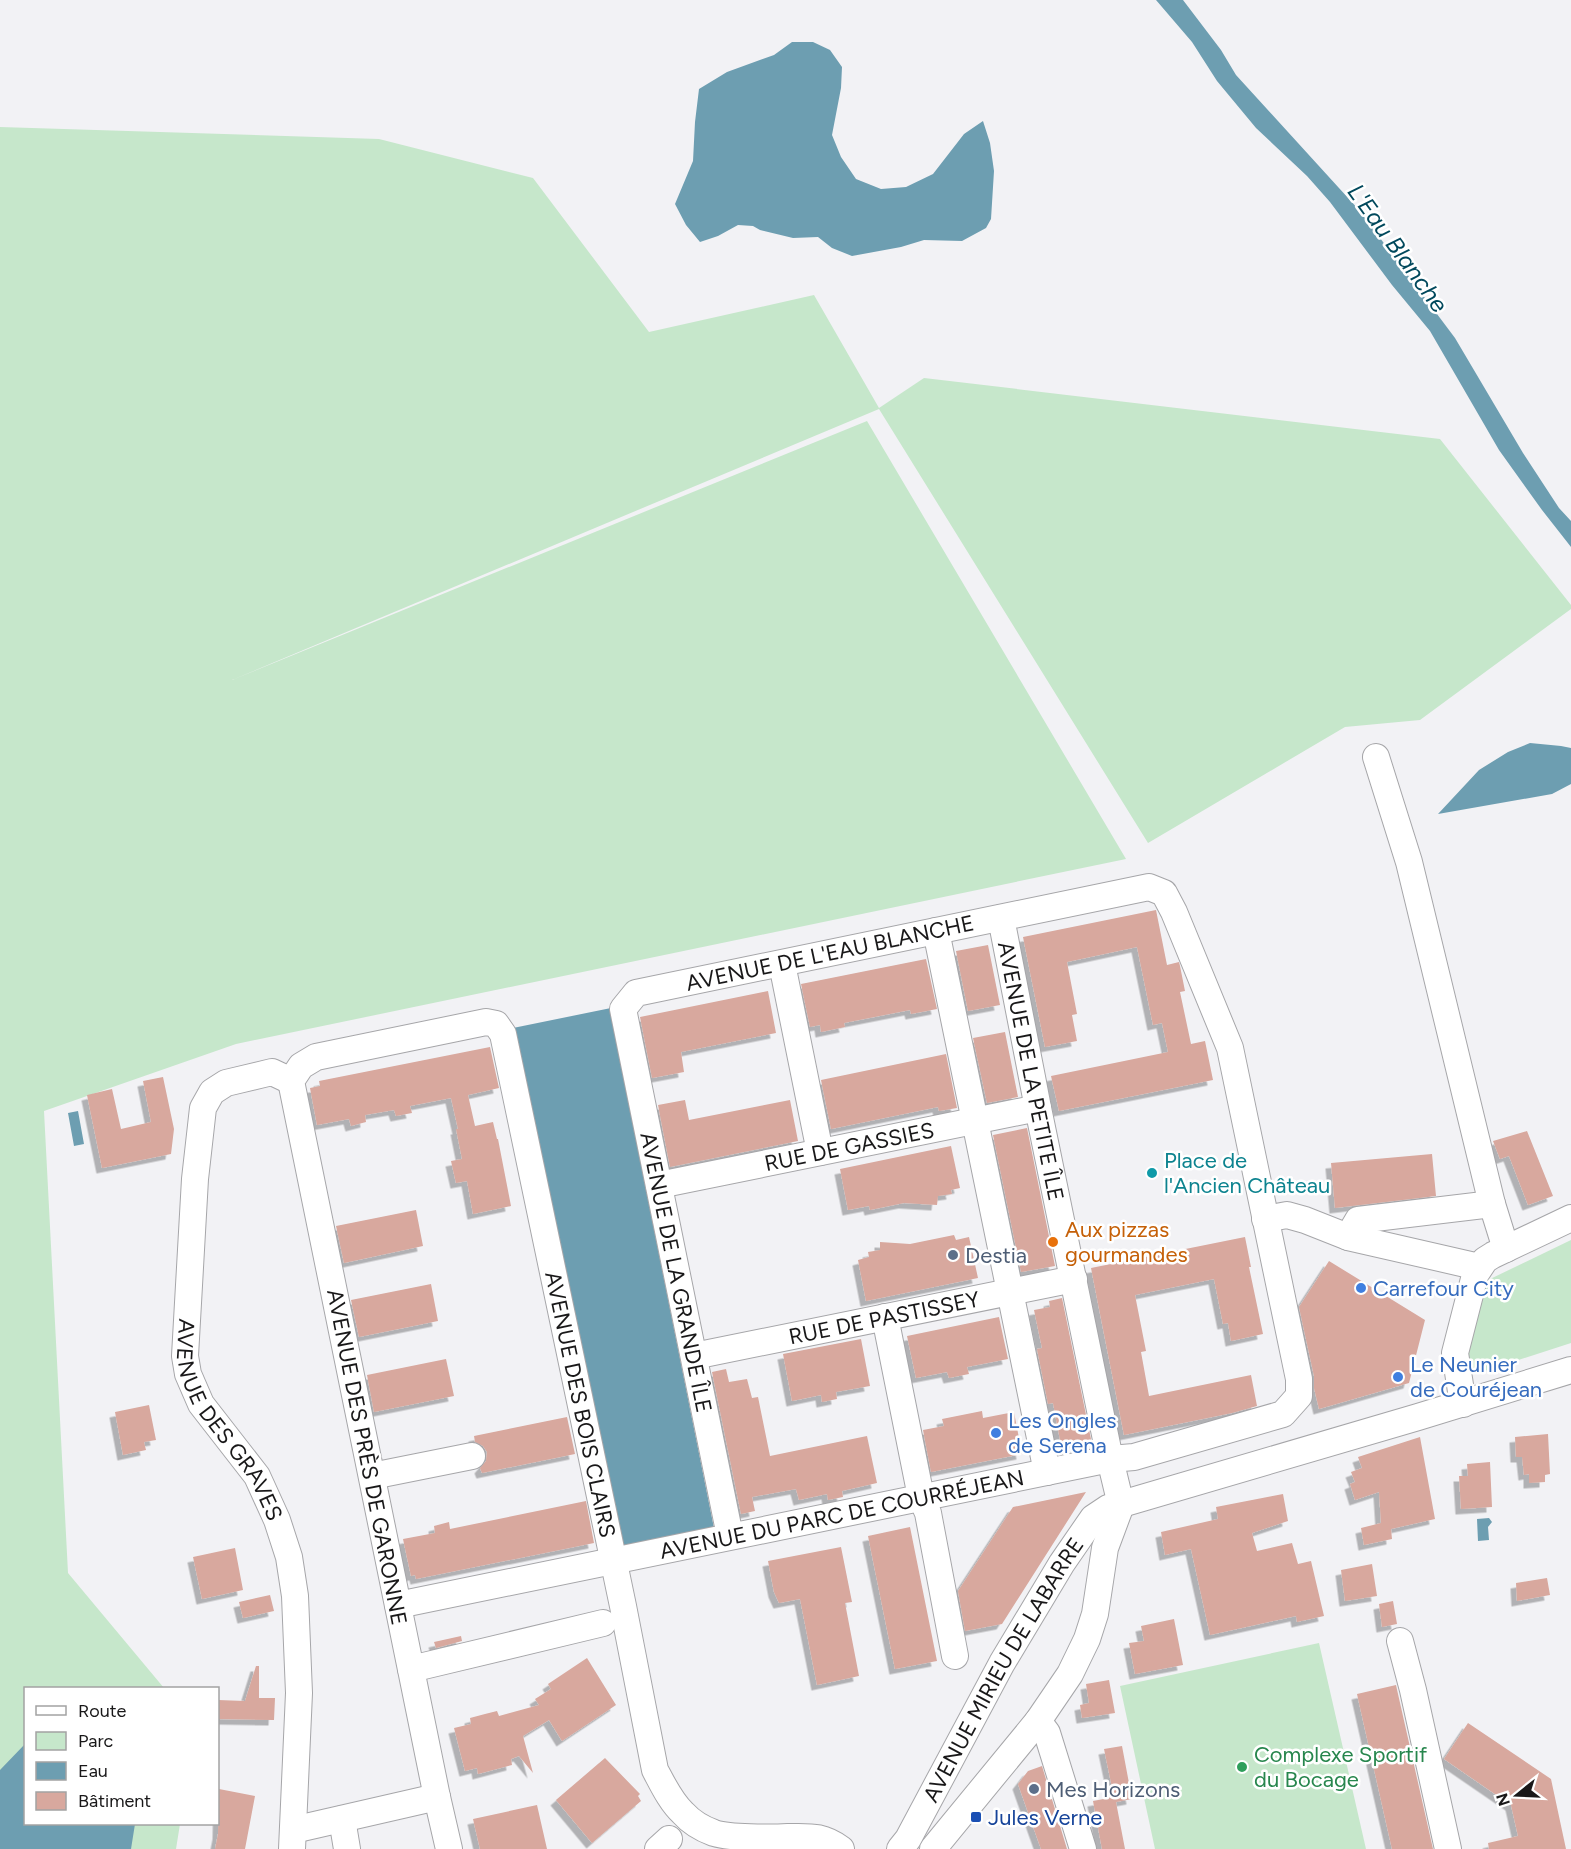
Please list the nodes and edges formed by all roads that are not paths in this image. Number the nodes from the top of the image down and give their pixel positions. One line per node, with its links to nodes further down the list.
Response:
1 (1376, 757): 11 (street)
2 (1001, 918): 3 (street, AVENUE DE L'EAU BLANCHE); 7 (street, AVENUE DE LA PETITE ÎLE); 12 (street, AVENUE DE L'EAU BLANCHE)
3 (936, 931): 4 (street, AVENUE DE L'EAU BLANCHE); 8 (street)
4 (782, 964): 5 (street, AVENUE DE L'EAU BLANCHE); 9 (street)
5 (622, 1009): 10 (street, AVENUE DE LA GRANDE ÎLE)
6 (296, 1074): 26 (street, AVENUE DES PRÈS DE GARONNE); 31 (street, AVENUE DES BOIS CLAIRS); 40 (street, AVENUE DES GRAVES)
7 (1038, 1108): 8 (street, RUE DE GASSIES); 17 (street, AVENUE DE LA PETITE ÎLE)
8 (975, 1121): 9 (street, RUE DE GASSIES); 18 (street)
9 (820, 1152): 10 (street, RUE DE GASSIES)
10 (658, 1185): 20 (street, AVENUE DE LA GRANDE ÎLE)
11 (1492, 1204): 14 (street); 15 (street)
12 (1266, 1218): 14 (street); 24 (street, AVENUE DU PARC DE COURRÉJEAN)
13 (1571, 1218): 15 (street)
14 (1348, 1237): 16 (street)
15 (1506, 1249): 16 (street)
16 (1479, 1267): 22 (street)
17 (1074, 1279): 18 (street, RUE DE PASTISSEY); 24 (street, AVENUE DE LA PETITE ÎLE)
18 (1009, 1292): 19 (street, RUE DE PASTISSEY); 25 (street)
19 (885, 1317): 20 (street, RUE DE PASTISSEY); 27 (street)
20 (694, 1356): 30 (street, AVENUE DE LA GRANDE ÎLE)
21 (1571, 1370): 22 (street)
22 (1464, 1404): 28 (street)
23 (472, 1456): 26 (street)
24 (1110, 1459): 25 (street, AVENUE DU PARC DE COURRÉJEAN); 28 (street, AVENUE DE LA PETITE ÎLE)
25 (1047, 1472): 27 (street, AVENUE DU PARC DE COURRÉJEAN)
26 (372, 1476): 32 (street, AVENUE DES PRÈS DE GARONNE)
27 (921, 1497): 30 (street, AVENUE DU PARC DE COURRÉJEAN); 35 (street)
28 (1121, 1505): 29 (street, AVENUE MIRIEU DE LABARRE)
29 (1097, 1532): 37 (street, AVENUE MIRIEU DE LABARRE); 44 (street, AVENUE MIRIEU DE LABARRE)
30 (730, 1536): 31 (street, AVENUE DU PARC DE COURRÉJEAN)
31 (613, 1561): 32 (street, AVENUE DU PARC DE COURRÉJEAN); 43 (street, AVENUE DES BOIS CLAIRS)
32 (398, 1605): 36 (street, AVENUE DES PRÈS DE GARONNE)
33 (603, 1623): 36 (street)
34 (1400, 1641): 47 (street)
35 (955, 1656)
36 (411, 1669): 38 (street, AVENUE DES PRÈS DE GARONNE)
37 (1038, 1721): 45 (street, AVENUE MIRIEU DE LABARRE); 46 (street)
38 (437, 1797): 39 (street, AVENUE DES GRAVES); 42 (street, AVENUE DES PRÈS DE GARONNE)
39 (342, 1819): 40 (street, AVENUE DES GRAVES); 41 (street)
40 (293, 1839)
41 (347, 1849)
42 (449, 1849)
43 (840, 1849)
44 (900, 1849)
45 (933, 1849)
46 (1083, 1849)
47 (1448, 1849)

